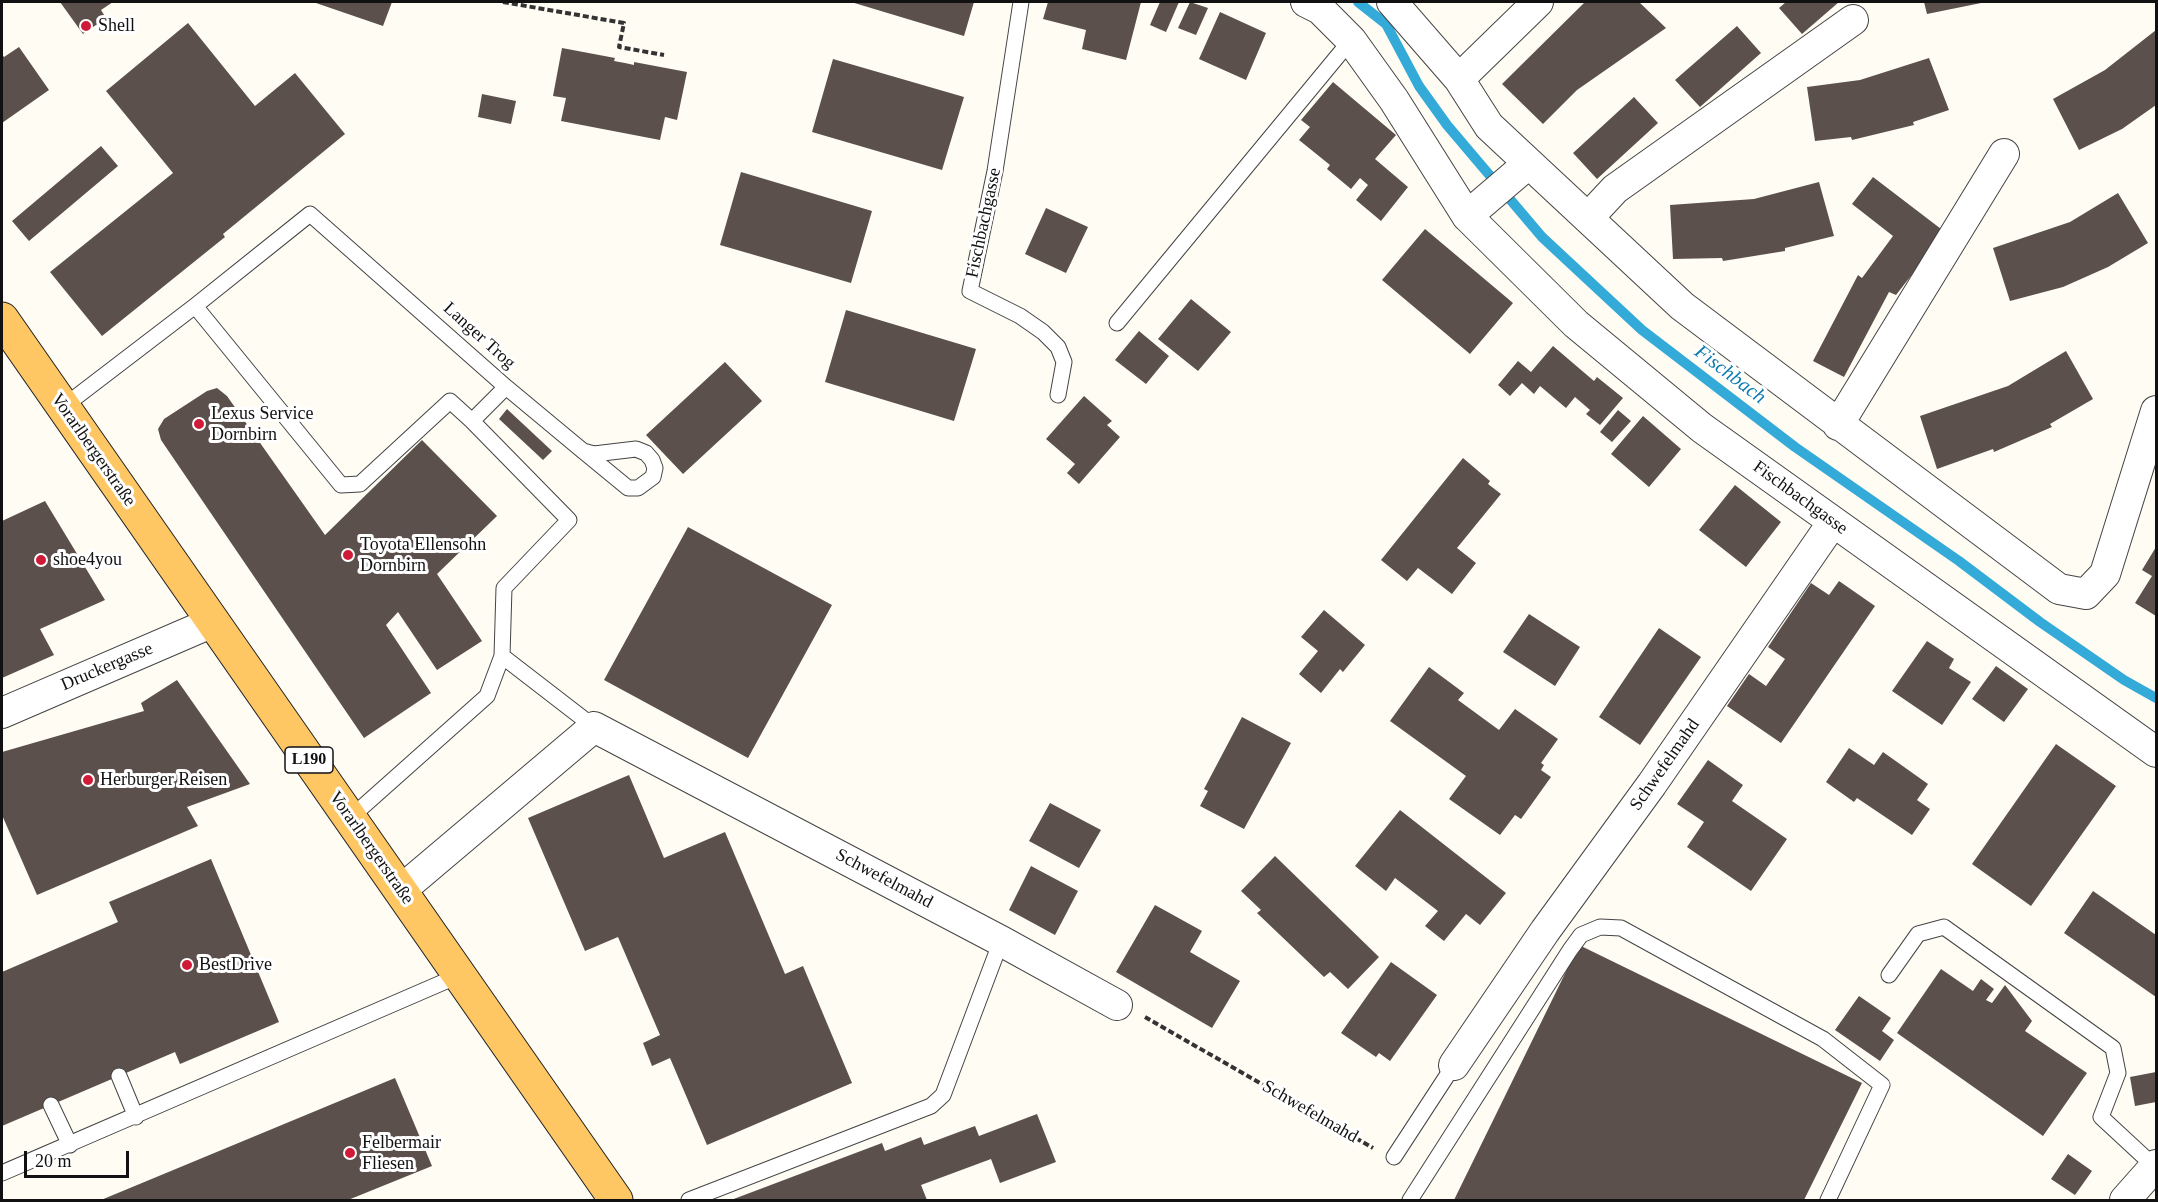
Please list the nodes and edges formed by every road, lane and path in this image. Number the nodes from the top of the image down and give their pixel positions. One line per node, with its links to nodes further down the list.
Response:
1 (503, 2): 8 (path)
2 (1021, 2): 18 (lane, Fischbachgasse)
3 (1306, 2): 7 (street, Fischbachgasse)
4 (1392, 2): 9 (street)
5 (1538, 2): 9 (street)
6 (1852, 20): 13 (street)
7 (1351, 40): 12 (street, Fischbachgasse); 16 (lane)
8 (664, 55)
9 (1459, 79): 11 (street)
10 (2004, 154): 22 (street)
11 (1520, 171): 12 (street); 13 (street)
12 (1474, 210): 24 (street, Fischbachgasse)
13 (1588, 218): 22 (street)
14 (195, 306): 17 (lane, Langer Trog); 19 (lane, Langer Trog); 21 (lane)
15 (2, 319): 19 (main road, Vorarlbergerstraße / L190)
16 (1117, 323)
17 (506, 387): 21 (lane, Langer Trog); 23 (lane)
18 (1058, 395)
19 (63, 407): 25 (main road, Vorarlbergerstraße / L190)
20 (2155, 420): 22 (street)
21 (472, 421): 26 (lane)
22 (1838, 425)
23 (584, 452)
24 (1833, 522): 29 (street, Fischbachgasse); 36 (street, Schwefelmahd)
25 (213, 622): 27 (street, Druckergasse); 30 (main road, Vorarlbergerstraße / L190)
26 (502, 656): 28 (lane); 30 (lane)
27 (2, 712)
28 (594, 727): 31 (street); 32 (street, Schwefelmahd)
29 (2157, 752)
30 (350, 818): 31 (main road, Vorarlbergerstraße / L190)
31 (400, 891): 33 (main road, Vorarlbergerstraße / L190)
32 (1001, 941): 35 (street, Schwefelmahd); 45 (lane)
33 (460, 975): 39 (lane); 44 (main road, Vorarlbergerstraße / L190)
34 (1889, 975): 42 (lane)
35 (1117, 1005): 41 (path, Schwefelmahd)
36 (1454, 1065): 41 (lane)
37 (119, 1076): 39 (lane)
38 (51, 1105): 40 (lane)
39 (136, 1117): 40 (lane)
40 (70, 1145): 43 (lane)
41 (1394, 1157)
42 (2156, 1166): 48 (street)
43 (2, 1173)
44 (616, 1200)
45 (689, 1200)
46 (1410, 1200): 47 (lane)
47 (1828, 1200)
48 (2125, 1200)

